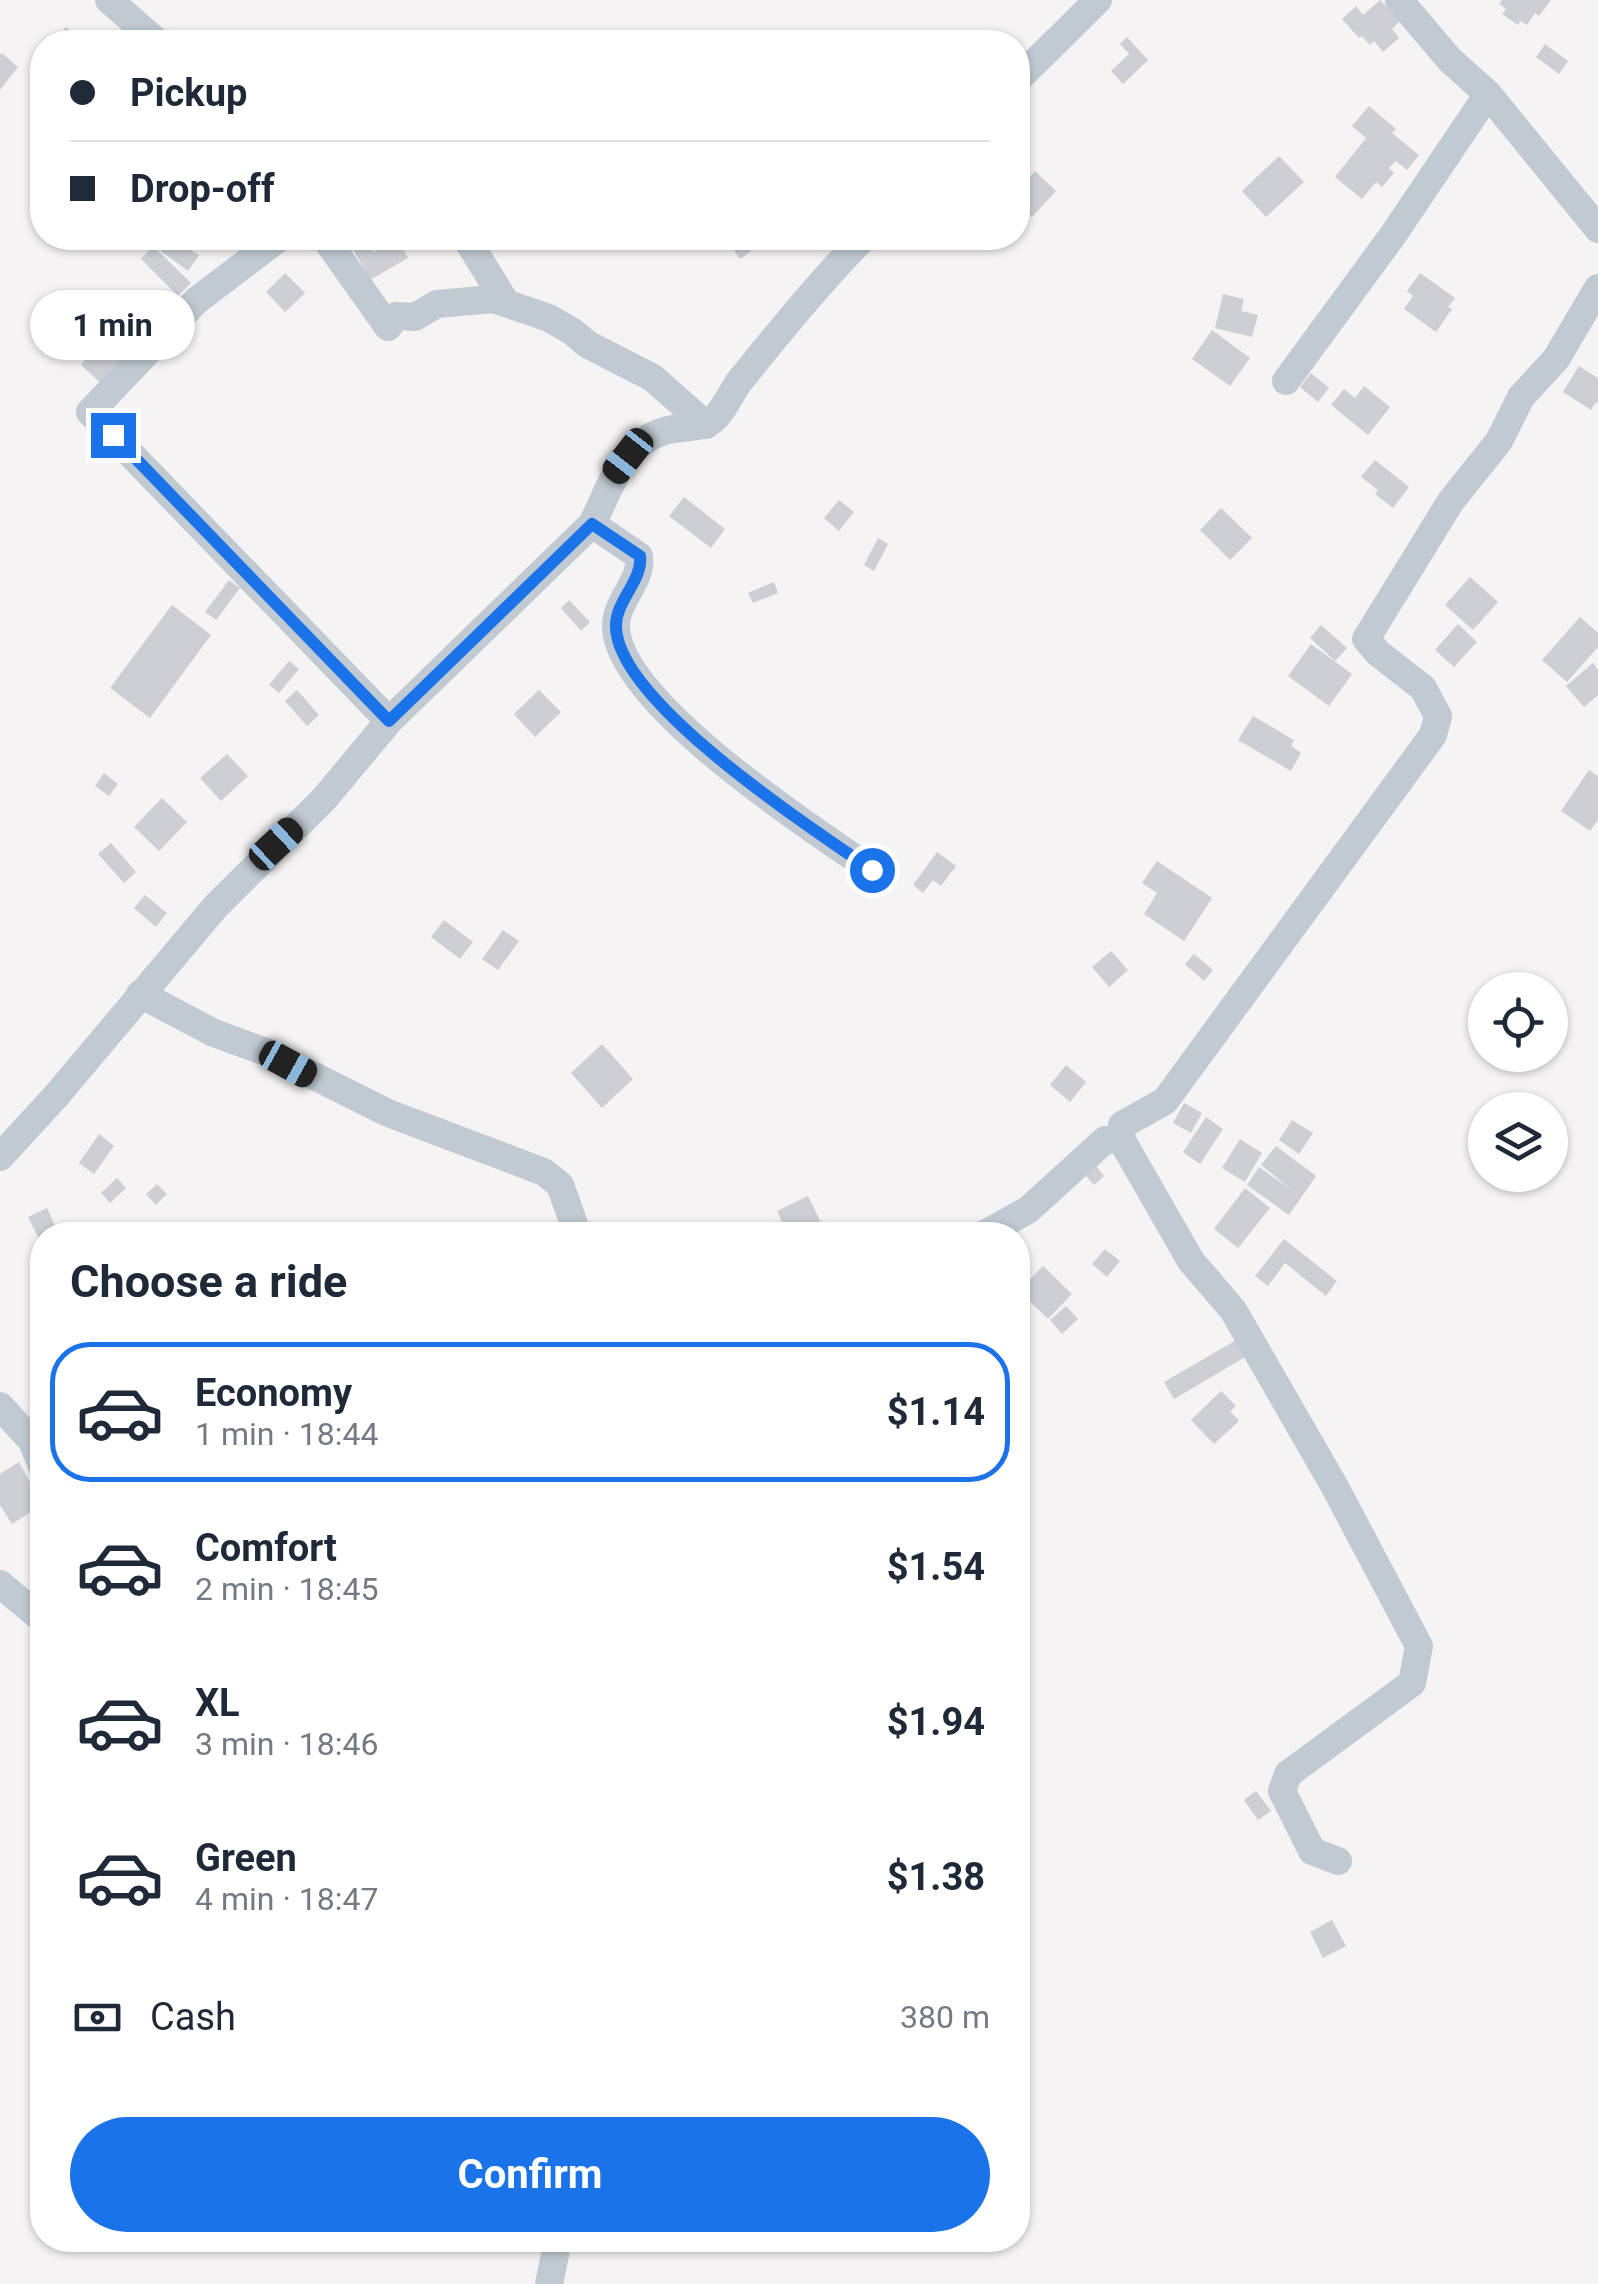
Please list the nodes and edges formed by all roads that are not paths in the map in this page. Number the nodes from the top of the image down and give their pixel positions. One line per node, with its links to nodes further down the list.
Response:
1 (109, 0): 4 (street)
2 (1399, 0): 6 (street)
3 (1083, 5): 5 (street)
4 (143, 30)
5 (1030, 65)
6 (1488, 94): 7 (street); 14 (street)
7 (1598, 230)
8 (262, 250): 17 (street)
9 (333, 250): 13 (street)
10 (473, 250): 13 (street)
11 (851, 250): 15 (street)
12 (1598, 288): 20 (street)
13 (506, 303): 15 (street)
14 (1286, 381)
15 (706, 425): 16 (street)
16 (592, 524): 17 (street); 18 (street)
17 (389, 721): 19 (street)
18 (872, 870)
19 (140, 994): 21 (street); 22 (street)
20 (1121, 1139): 23 (street); 28 (street)
21 (0, 1157)
22 (573, 1222)
23 (1006, 1222)
24 (0, 1406): 25 (street)
25 (30, 1440)
26 (0, 1584): 27 (street)
27 (30, 1609)
28 (1338, 1861)
29 (556, 2252): 30 (street)
30 (549, 2284)

